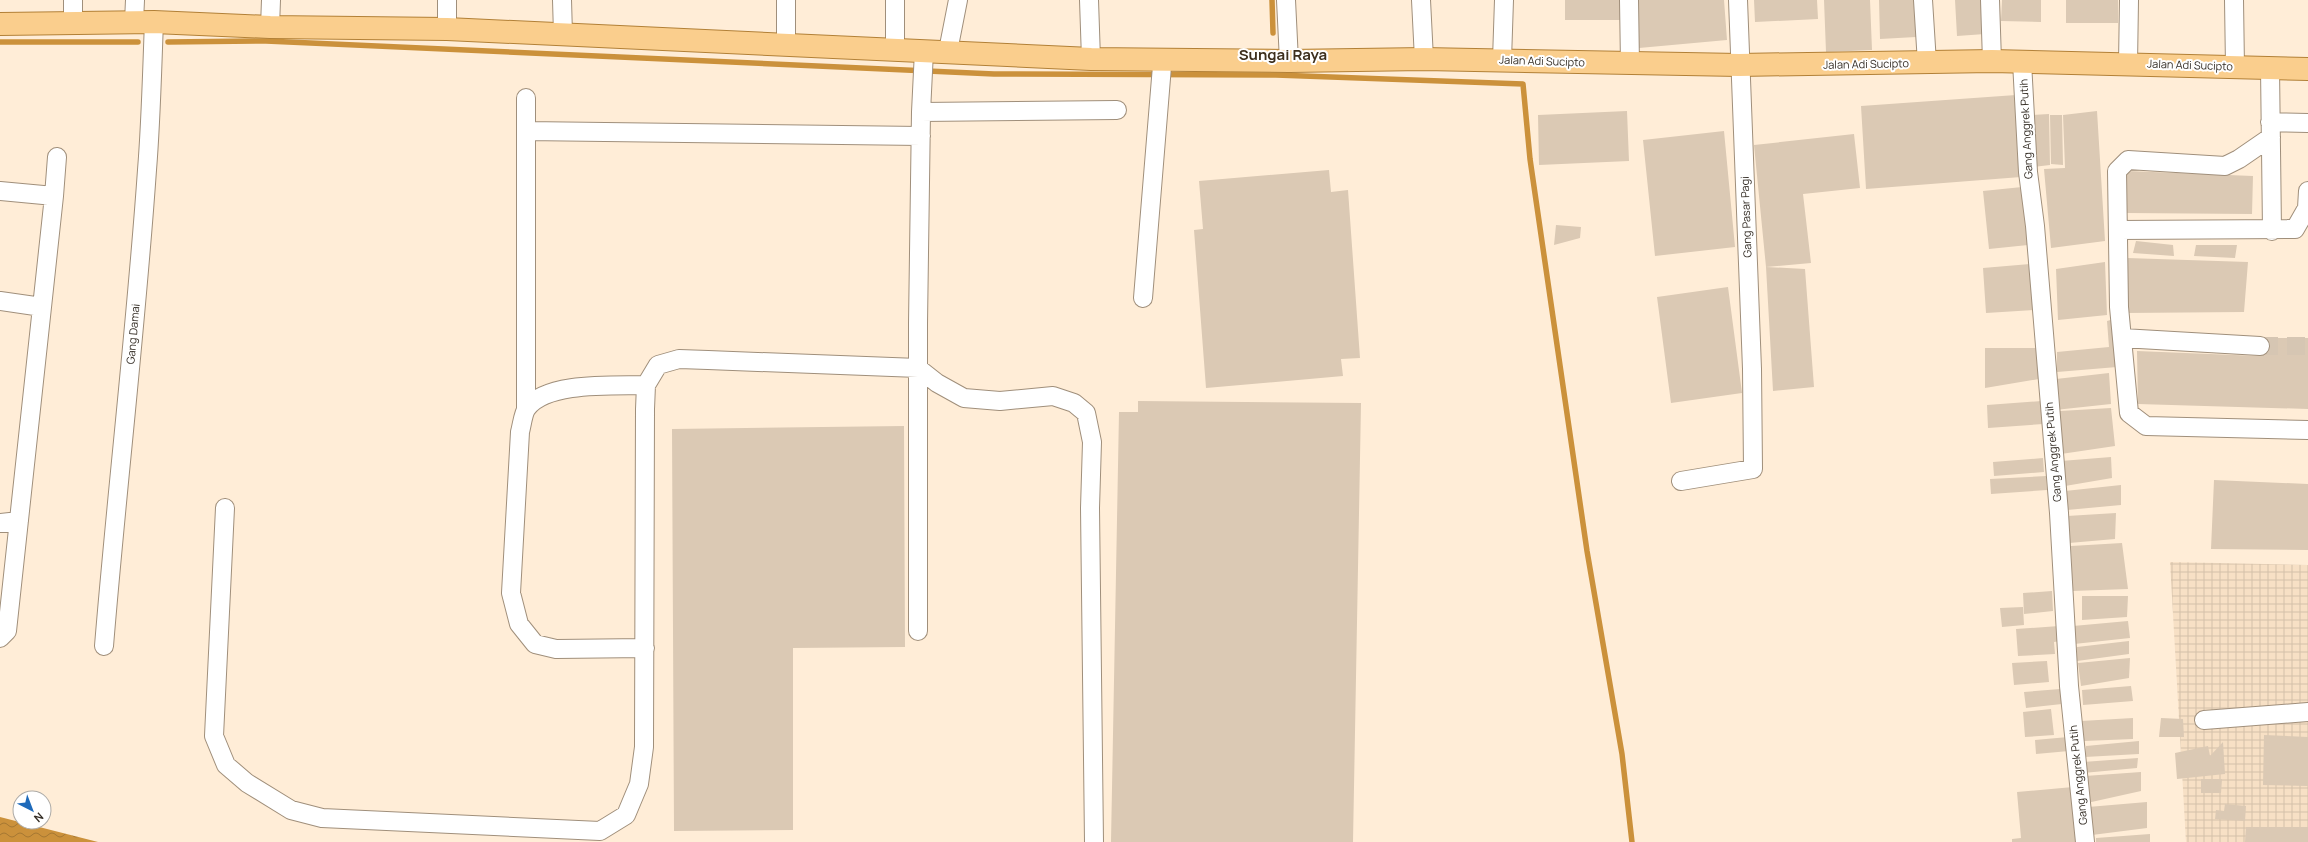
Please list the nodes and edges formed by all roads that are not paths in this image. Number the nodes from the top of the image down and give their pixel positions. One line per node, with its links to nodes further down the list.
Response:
1 (73, 0): 20 (street)
2 (135, 0): 19 (street, Gang Damai)
3 (271, 0): 22 (street)
4 (447, 0): 23 (street)
5 (562, 0): 24 (street)
6 (786, 0): 25 (street)
7 (895, 0): 26 (street)
8 (958, 0): 27 (street)
9 (1089, 0): 28 (street)
10 (1286, 0): 31 (street)
11 (1421, 0): 29 (street)
12 (1504, 0): 30 (street)
13 (1629, 0): 36 (street)
14 (1738, 0): 39 (street, Gang Pasar Pagi)
15 (1923, 0): 34 (street)
16 (1990, 0): 32 (street)
17 (2129, 0): 37 (street)
18 (2234, 0): 40 (street)
19 (144, 22): 20 (main road, Jalan Adi Sucipto); 22 (main road, Jalan Adi Sucipto); 71 (street, Gang Damai)
20 (73, 23): 21 (main road, Jalan Adi Sucipto)
21 (0, 24)
22 (270, 27): 23 (main road, Jalan Adi Sucipto)
23 (447, 29): 24 (main road, Jalan Adi Sucipto)
24 (563, 34): 25 (main road, Jalan Adi Sucipto)
25 (786, 45): 26 (main road, Jalan Adi Sucipto)
26 (895, 51): 35 (main road, Jalan Adi Sucipto)
27 (948, 51): 28 (main road, Jalan Adi Sucipto); 35 (main road, Jalan Adi Sucipto)
28 (1091, 59): 31 (main road, Jalan Adi Sucipto)
29 (1424, 59): 30 (main road, Jalan Adi Sucipto); 31 (main road, Jalan Adi Sucipto)
30 (1502, 60): 36 (main road, Jalan Adi Sucipto)
31 (1289, 61)
32 (1992, 61): 33 (main road, Jalan Adi Sucipto); 34 (main road, Jalan Adi Sucipto)
33 (2022, 62): 37 (main road, Jalan Adi Sucipto); 76 (street, Gang Anggrek Putih)
34 (1927, 63): 39 (main road, Jalan Adi Sucipto)
35 (924, 64): 45 (street)
36 (1630, 64): 39 (main road, Jalan Adi Sucipto)
37 (2128, 64): 40 (main road, Jalan Adi Sucipto)
38 (1162, 66): 56 (street)
39 (1739, 66): 65 (street, Gang Pasar Pagi)
40 (2235, 67): 41 (main road, Jalan Adi Sucipto)
41 (2270, 68): 42 (main road, Jalan Adi Sucipto); 48 (street)
42 (2308, 69)
43 (526, 98): 47 (street)
44 (1117, 110): 45 (street)
45 (921, 112): 49 (street)
46 (2308, 122): 48 (street)
47 (526, 130): 49 (street); 63 (street)
48 (2270, 130): 54 (street); 55 (street)
49 (921, 136): 61 (street)
50 (57, 158): 53 (street)
51 (0, 191): 53 (street)
52 (2308, 191): 55 (street)
53 (54, 196): 58 (street)
54 (2118, 230): 55 (street); 59 (street)
55 (2272, 231)
56 (1143, 298)
57 (0, 301): 58 (street)
58 (42, 307): 67 (street)
59 (2122, 338): 60 (street); 64 (street)
60 (2260, 346)
61 (918, 368): 62 (street); 69 (street); 75 (street)
62 (646, 385): 63 (street); 72 (street)
63 (526, 408): 72 (street)
64 (2308, 430)
65 (1681, 481)
66 (225, 508): 72 (street)
67 (19, 521): 68 (street); 70 (street)
68 (0, 522)
69 (918, 631)
70 (0, 638)
71 (104, 646)
72 (645, 648)
73 (2308, 712): 74 (street)
74 (2204, 720)
75 (1094, 842)
76 (2085, 842)

